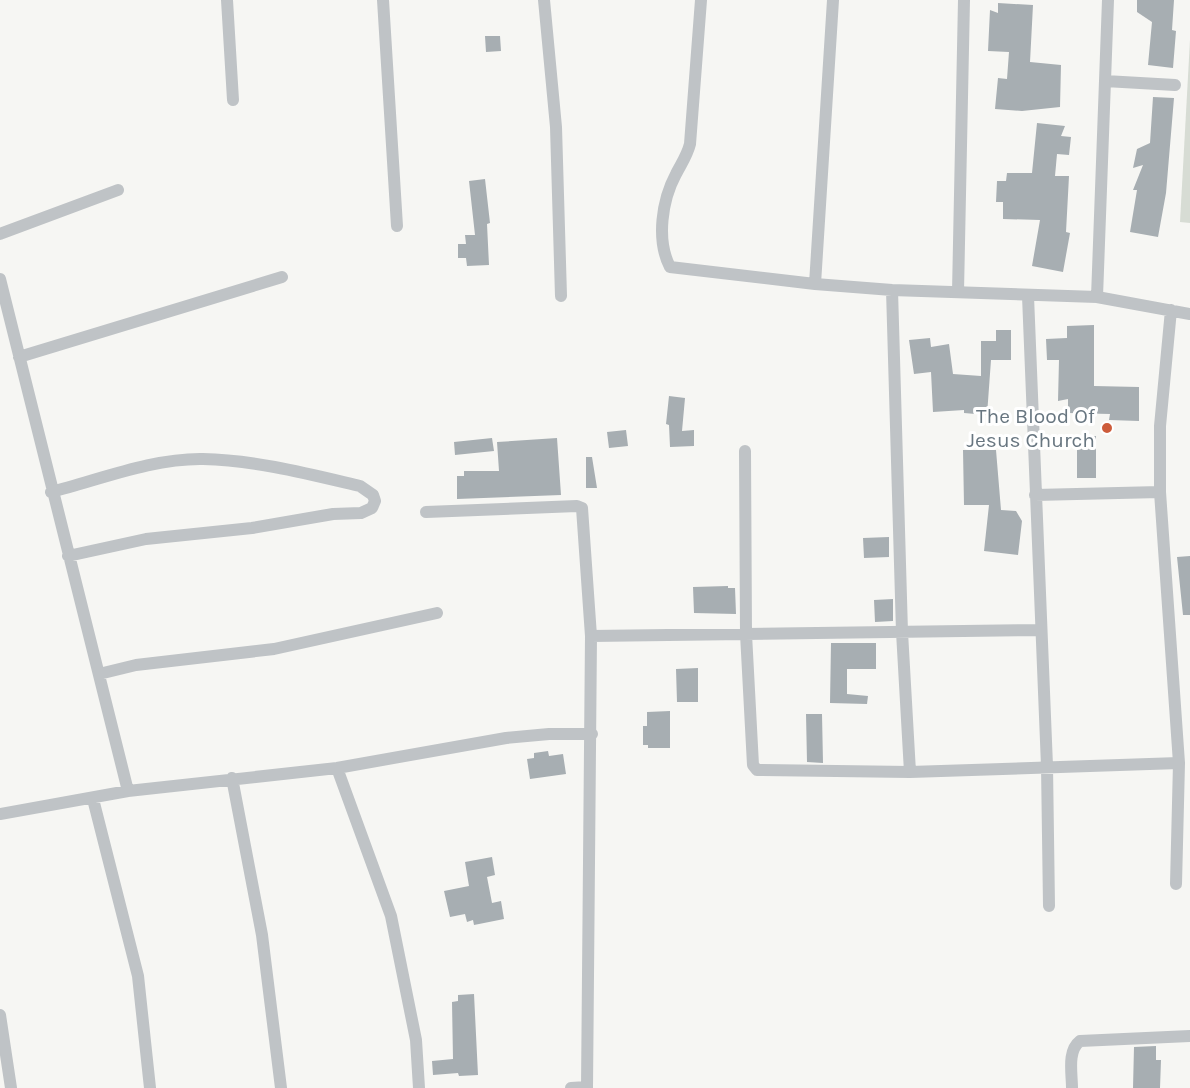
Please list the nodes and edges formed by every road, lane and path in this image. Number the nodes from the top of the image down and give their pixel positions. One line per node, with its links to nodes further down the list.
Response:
1 (227, 0): 10 (street)
2 (383, 0): 12 (street)
3 (544, 0): 19 (street)
4 (701, 0): 16 (street)
5 (833, 0): 16 (street)
6 (964, 0): 18 (street)
7 (1108, 0): 8 (street)
8 (1105, 81): 9 (street); 21 (street)
9 (1175, 85)
10 (233, 100)
11 (118, 190): 13 (street)
12 (397, 226)
13 (0, 234)
14 (282, 277): 24 (street)
15 (0, 279): 24 (street)
16 (815, 284): 17 (street)
17 (892, 290): 18 (street); 33 (street)
18 (958, 292): 20 (street)
19 (561, 296)
20 (1028, 296): 21 (street); 28 (street)
21 (1097, 297): 22 (street)
22 (1171, 310): 23 (street); 27 (street)
23 (1190, 314)
24 (19, 357): 26 (street)
25 (745, 451): 34 (street)
26 (51, 492): 30 (street); 30 (street)
27 (1160, 492): 28 (street); 38 (street)
28 (1035, 495): 32 (street)
29 (426, 512): 35 (street)
30 (68, 556): 36 (street)
31 (437, 613): 36 (street)
32 (1040, 630): 33 (street); 39 (street)
33 (903, 632): 34 (street); 41 (street)
34 (746, 634): 35 (street); 41 (street)
35 (591, 636): 37 (street)
36 (99, 674): 43 (street)
37 (592, 734): 40 (street); 50 (street)
38 (1179, 763): 39 (street); 46 (street)
39 (1047, 766): 41 (street); 47 (street)
40 (337, 768): 42 (street); 54 (street)
41 (910, 772)
42 (232, 778): 43 (street); 53 (street)
43 (128, 791): 44 (street)
44 (93, 799): 45 (street); 52 (street)
45 (0, 814)
46 (1176, 884)
47 (1049, 906)
48 (0, 1015): 51 (street)
49 (1190, 1036): 56 (street)
50 (587, 1087): 55 (street)
51 (11, 1088)
52 (150, 1088)
53 (281, 1088)
54 (419, 1088)
55 (572, 1088)
56 (1072, 1088)

